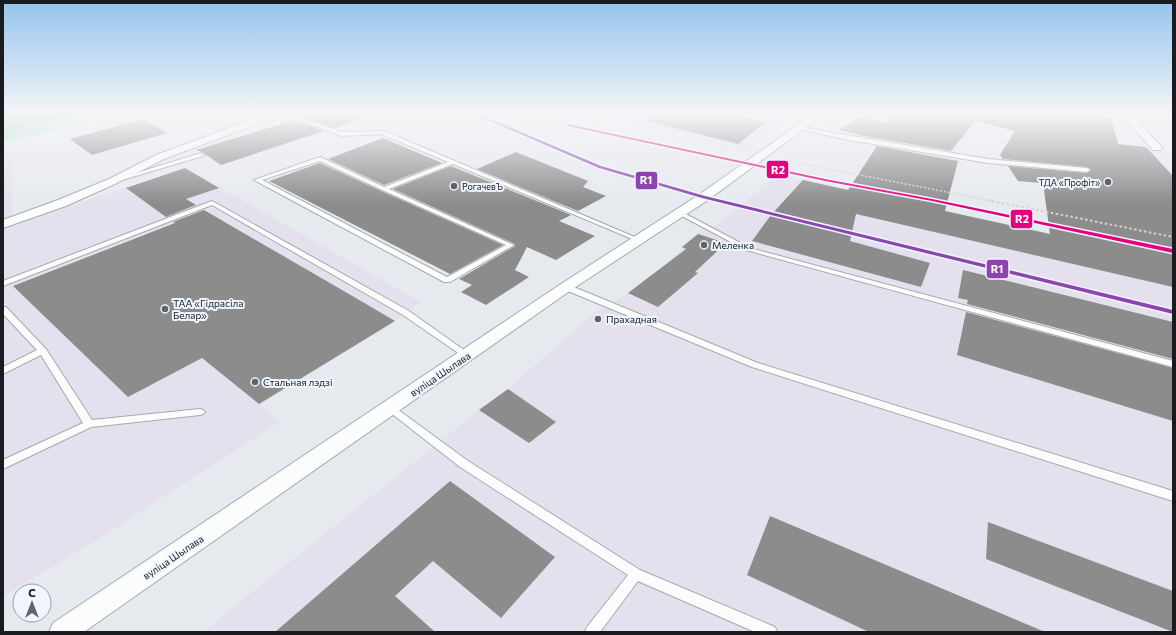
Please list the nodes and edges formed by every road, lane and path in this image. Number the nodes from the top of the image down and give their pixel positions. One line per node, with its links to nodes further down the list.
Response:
1 (193, 145): 12 (street)
2 (412, 145): 10 (lane)
3 (711, 145): 9 (path)
4 (777, 145): 9 (street, вуліца Шылава)
5 (889, 145): 11 (lane)
6 (1154, 145): 7 (street)
7 (1157, 148)
8 (201, 155): 12 (lane)
9 (760, 156): 14 (street, вуліца Шылава); 16 (path)
10 (453, 162): 13 (lane); 17 (lane)
11 (1087, 170)
12 (113, 181): 15 (street)
13 (384, 189): 13 (lane)
14 (680, 213): 17 (street, вуліца Шылава); 23 (lane)
15 (3, 224)
16 (1173, 237)
17 (638, 240): 19 (street, вуліца Шылава)
18 (3, 284): 22 (lane)
19 (566, 287): 22 (street, вуліца Шылава); 29 (lane)
20 (3, 309): 21 (lane)
21 (43, 352): 24 (lane); 27 (lane)
22 (467, 355): 25 (street, вуліца Шылава)
23 (1173, 364)
24 (3, 371)
25 (390, 408): 30 (lane); 31 (street, вуліца Шылава)
26 (200, 412): 27 (lane)
27 (89, 424): 28 (lane)
28 (3, 465)
29 (1173, 496)
30 (636, 574): 32 (lane); 33 (lane)
31 (62, 632)
32 (592, 632)
33 (770, 632)

